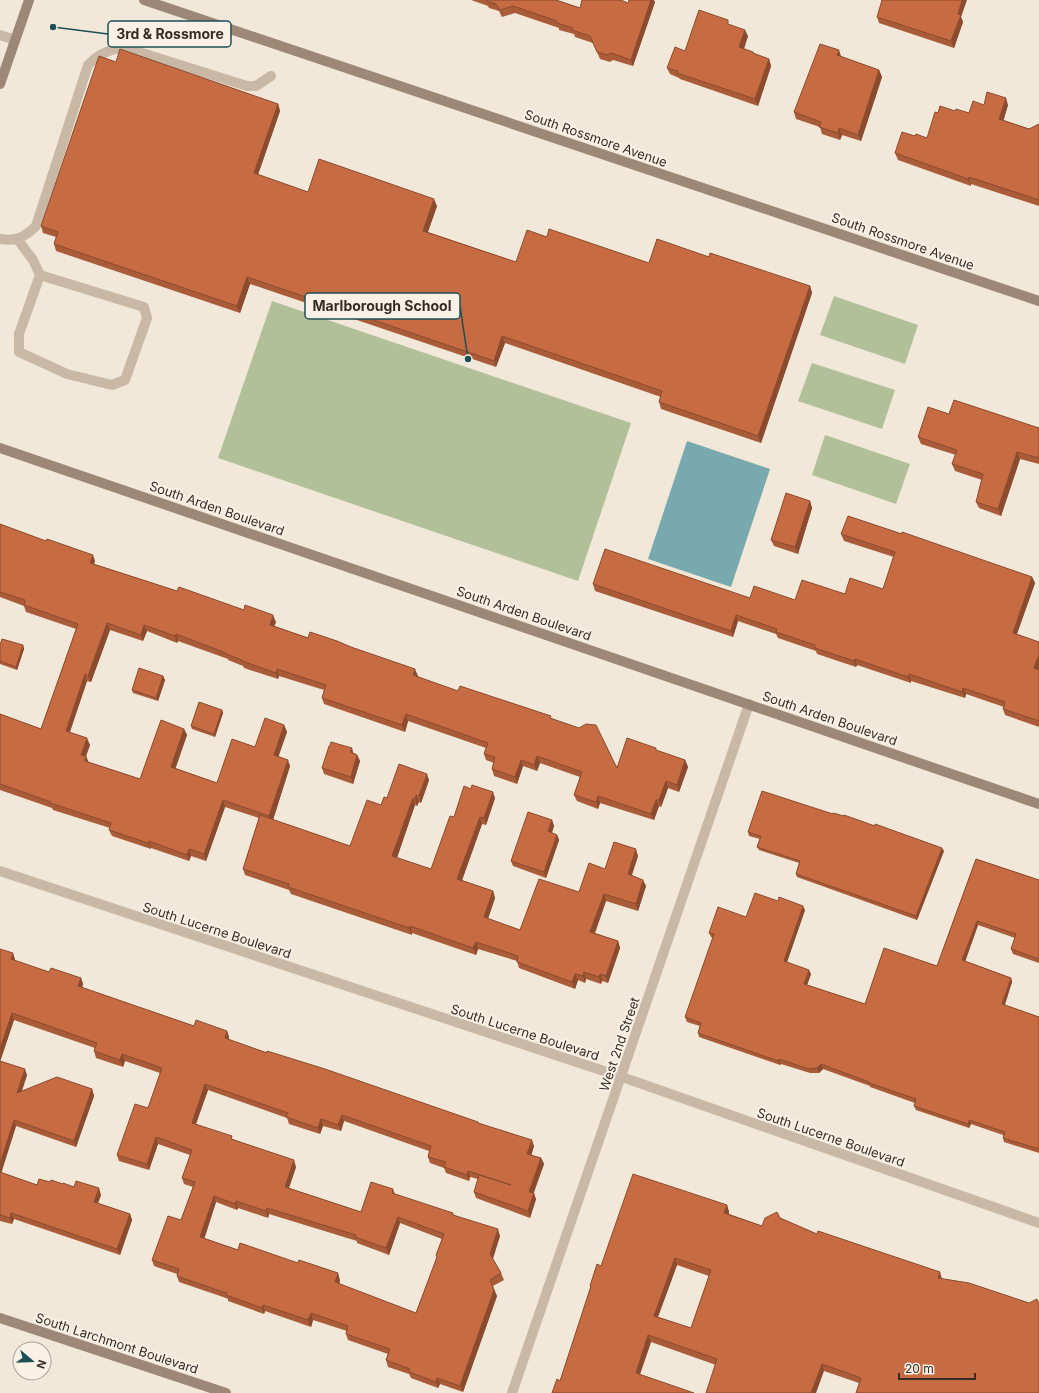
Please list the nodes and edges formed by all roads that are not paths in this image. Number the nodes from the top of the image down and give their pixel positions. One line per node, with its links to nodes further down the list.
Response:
1 (29, 0): 4 (street)
2 (144, 0): 10 (street, South Rossmore Avenue)
3 (0, 35): 4 (street)
4 (15, 40): 6 (street)
5 (271, 76): 8 (street)
6 (0, 84)
7 (0, 239): 8 (street)
8 (18, 240): 9 (street)
9 (40, 275): 9 (street)
10 (1039, 301)
11 (0, 448): 12 (street, South Arden Boulevard)
12 (749, 704): 13 (street, South Arden Boulevard); 15 (street, West 2nd Street)
13 (1039, 804)
14 (0, 871): 15 (street, South Lucerne Boulevard)
15 (622, 1077): 16 (street, South Lucerne Boulevard); 19 (street, West 2nd Street)
16 (1039, 1223)
17 (0, 1318): 18 (street, South Larchmont Boulevard)
18 (226, 1393)
19 (512, 1393)

